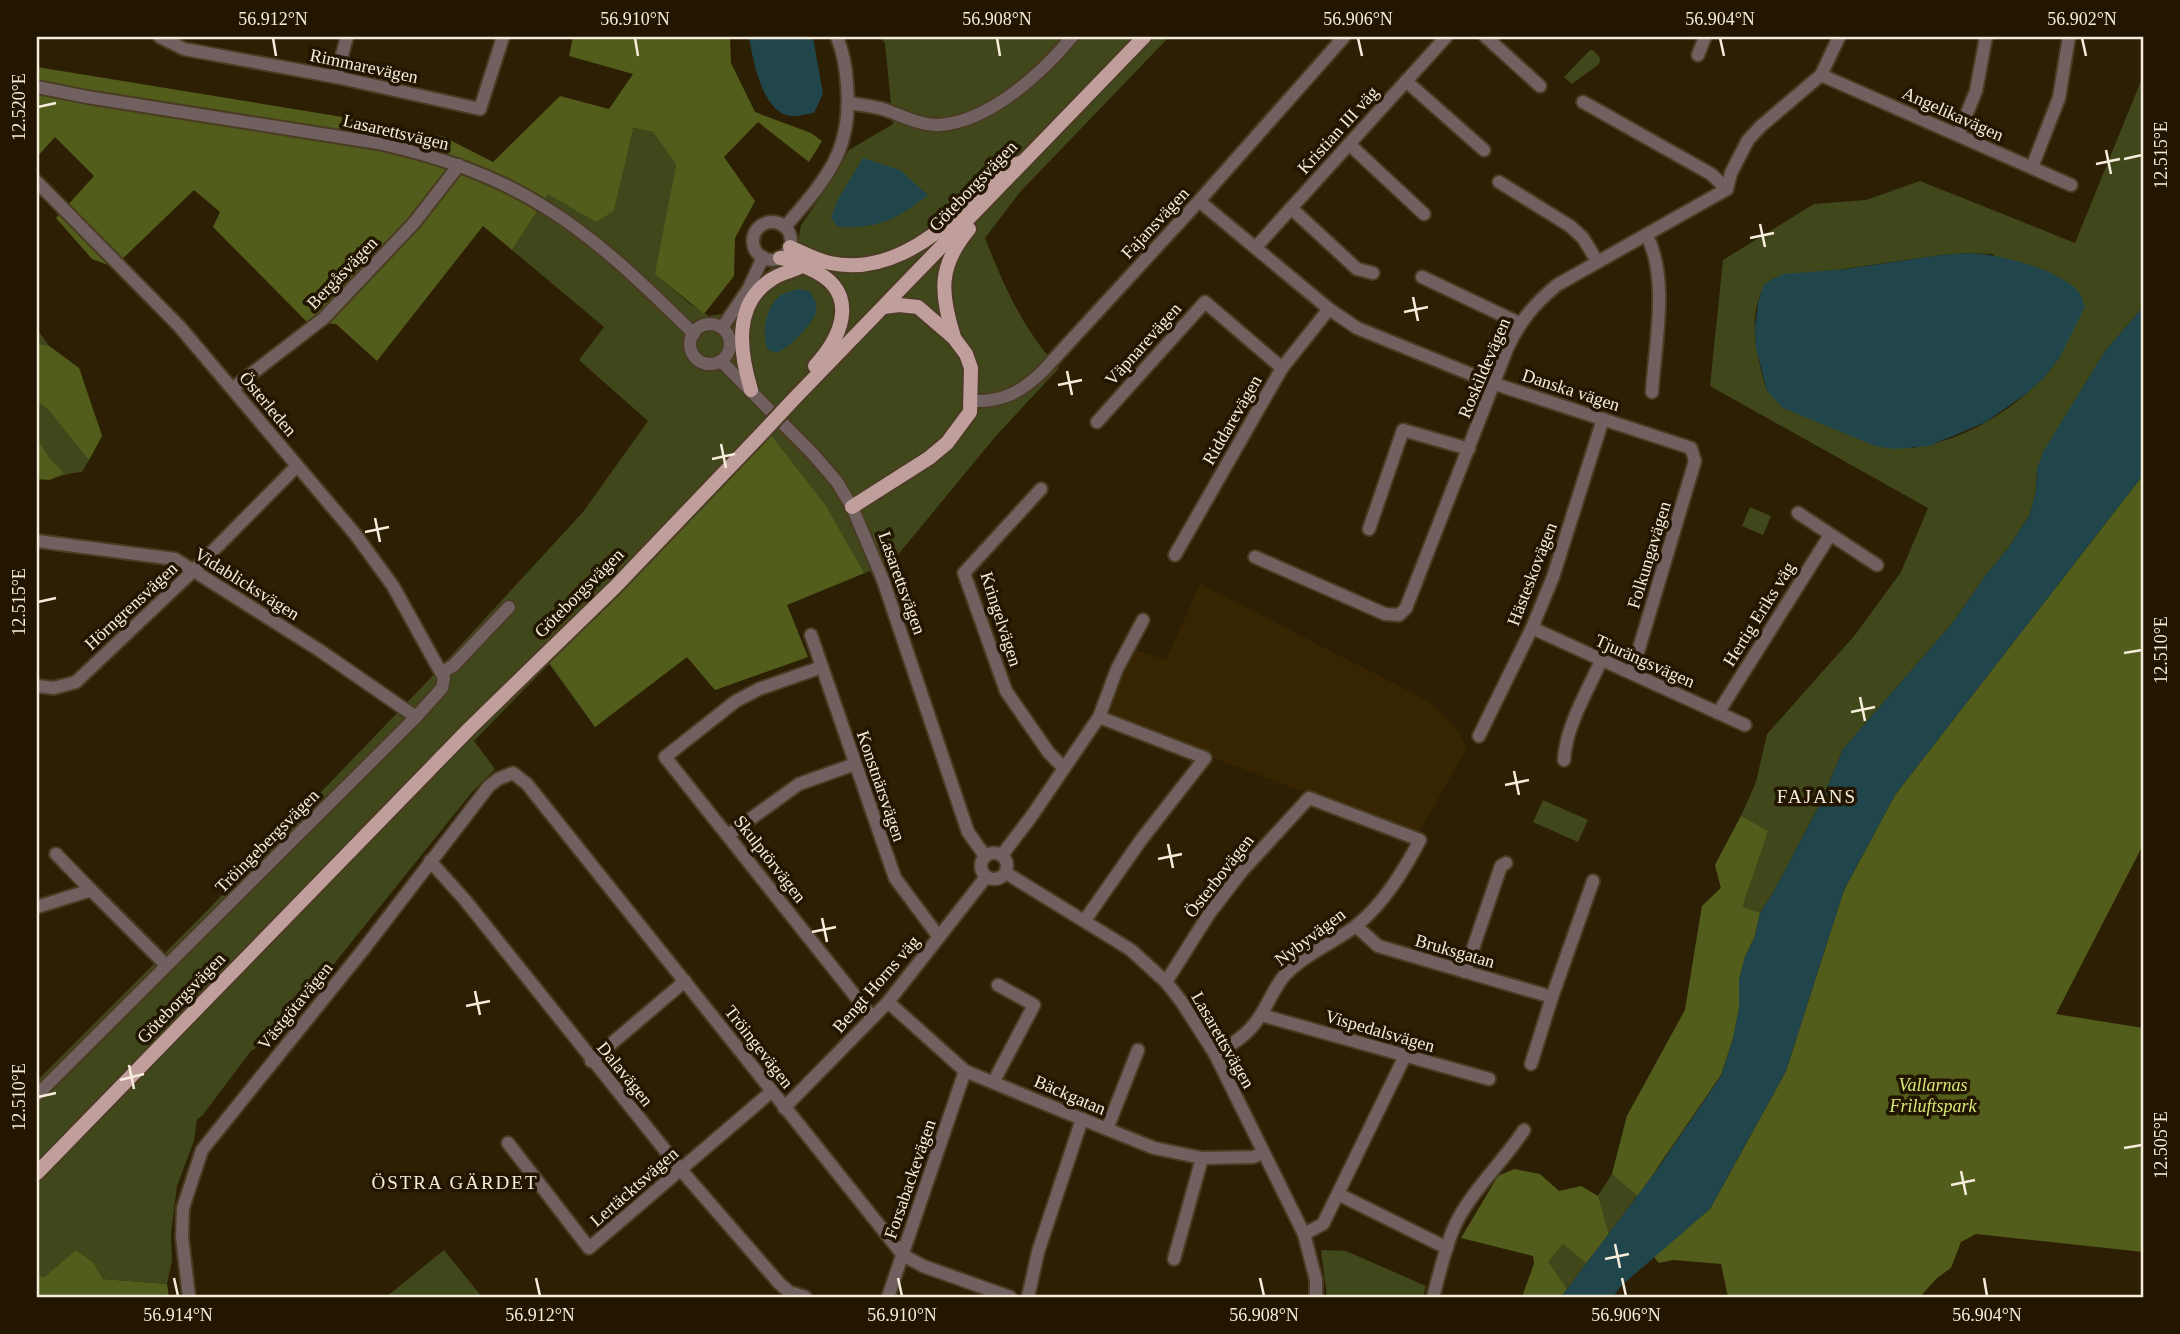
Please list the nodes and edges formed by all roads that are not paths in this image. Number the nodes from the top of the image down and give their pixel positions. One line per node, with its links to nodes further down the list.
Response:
1 (160, 37): 14 (street, Rimmarevägen)
2 (347, 37): 17 (street)
3 (503, 37): 17 (street, Rimmarevägen)
4 (837, 37): 22 (street)
5 (1072, 37): 22 (street)
6 (1144, 37): 23 (main road, Göteborgsvägen)
7 (1345, 37): 34 (street, Fajansvägen)
8 (1446, 37): 18 (street, Kristian III väg)
9 (1486, 37): 19 (street)
10 (1705, 37): 15 (street)
11 (1839, 37): 16 (street)
12 (1986, 37): 24 (street)
13 (2068, 37): 29 (street)
14 (187, 43): 17 (street, Rimmarevägen)
15 (1698, 55)
16 (1821, 75): 24 (street, Angelikavägen); 33 (street)
17 (336, 77)
18 (1406, 81): 25 (street, Kristian III väg); 26 (street)
19 (1541, 86)
20 (37, 87): 28 (street, Lasarettsvägen)
21 (1583, 102): 33 (street)
22 (849, 103): 37 (street)
23 (1063, 121): 27 (main road, Göteborgsvägen); 52 (main road)
24 (1958, 135): 29 (street, Angelikavägen)
25 (1349, 144): 35 (street, Kristian III väg); 36 (street)
26 (1484, 150)
27 (1022, 163): 39 (main road); 47 (main road, Göteborgsvägen)
28 (459, 165): 51 (street, Lasarettsvägen); 56 (street, Bergåsvägen)
29 (2032, 167): 32 (street, Angelikavägen)
30 (37, 182): 56 (street, Österleden)
31 (1499, 182): 43 (street)
32 (2071, 185)
33 (1727, 189): 38 (street, Roskildevägen)
34 (1199, 201): 40 (street, Danska vägen); 60 (street, Fajansvägen)
35 (1291, 208): 40 (street, Kristian III väg); 45 (street)
36 (1424, 214)
37 (785, 226): 39 (street); 41 (street)
38 (1647, 236): 43 (street, Roskildevägen); 58 (street)
39 (790, 247): 42 (street)
40 (1256, 247): 48 (street, Danska vägen)
41 (763, 257): 42 (street); 50 (street)
42 (780, 258): 44 (main road)
43 (1597, 261): 49 (street, Roskildevägen)
44 (802, 266): 57 (main road); 59 (main road)
45 (1373, 273)
46 (1422, 277): 49 (street)
47 (884, 307): 52 (main road); 59 (main road, Göteborgsvägen)
48 (1329, 310): 54 (street, Riddarevägen); 55 (street, Danska vägen)
49 (1519, 323): 55 (street, Roskildevägen)
50 (722, 328): 51 (street); 53 (street)
51 (694, 334): 53 (street, Lasarettsvägen)
52 (954, 338): 60 (main road)
53 (721, 361): 57 (street, Lasarettsvägen)
54 (1282, 368): 62 (street, Väpnarevägen); 72 (street, Riddarevägen)
55 (1495, 384): 61 (street, Danska vägen); 64 (street, Roskildevägen)
56 (233, 388): 65 (street, Österleden)
57 (751, 390): 67 (street, Lasarettsvägen)
58 (1652, 392)
59 (788, 400): 136 (main road, Göteborgsvägen, bridge)
60 (972, 401): 67 (main road)
61 (1603, 419): 63 (street, Danska vägen); 78 (street, Hästeskovägen)
62 (1097, 422)
63 (1691, 448): 83 (street, Folkungavägen)
64 (1469, 449): 69 (street); 73 (street, Roskildevägen)
65 (297, 466): 75 (street, Hörngrensvägen); 82 (street, Österleden)
66 (1041, 489): 92 (street, Kringelvägen)
67 (852, 507): 98 (street, Lasarettsvägen)
68 (1797, 513): 70 (street)
69 (1369, 529)
70 (1830, 535): 74 (street); 85 (street, Hertig Eriks väg)
71 (37, 541): 75 (street, Vidablicksvägen)
72 (1175, 555)
73 (1255, 557)
74 (1877, 565)
75 (192, 572): 84 (street, Hörngrensvägen); 86 (street, Vidablicksvägen)
76 (509, 607): 82 (street, Tröingebergsvägen)
77 (1143, 620): 87 (street)
78 (1532, 628): 80 (street, Tjurängsvägen); 89 (street, Hästeskovägen)
79 (811, 635): 81 (street, Konstnärsvägen)
80 (1601, 661): 83 (street, Tjurängsvägen); 90 (street)
81 (822, 667): 91 (street, Konstnärsvägen); 94 (street, Skulptörvägen)
82 (442, 672): 86 (street, Tröingebergsvägen)
83 (1632, 673): 85 (street, Tjurängsvägen)
84 (37, 686)
85 (1718, 713): 88 (street, Tjurängsvägen)
86 (416, 717): 109 (street, Tröingebergsvägen)
87 (1099, 717): 92 (street); 106 (street)
88 (1745, 725)
89 (1479, 736)
90 (1564, 760)
91 (855, 764): 94 (street); 108 (street, Konstnärsvägen)
92 (1065, 768): 97 (street)
93 (513, 773): 99 (street, Västgötavägen); 111 (street, Tröingevägen)
94 (728, 835): 117 (street, Skulptörvägen)
95 (1420, 840): 107 (street, Nybyvägen); 112 (street, Österbovägen)
96 (56, 854): 104 (street)
97 (1002, 855): 98 (street); 101 (street)
98 (985, 856): 102 (street, Lasarettsvägen)
99 (430, 861): 121 (street, Dalavägen); 142 (street, Västgötavägen)
100 (1506, 863): 110 (street)
101 (1006, 873): 102 (street); 106 (street, Lasarettsvägen)
102 (986, 877): 108 (street, Bengt Horns väg)
103 (1593, 881): 114 (street)
104 (91, 890): 105 (street); 109 (street)
105 (37, 907)
106 (1085, 920): 112 (street, Lasarettsvägen)
107 (1356, 926): 110 (street, Bruksgatan); 116 (street, Nybyvägen)
108 (939, 937): 115 (street, Bengt Horns väg)
109 (166, 965): 127 (street, Tröingebergsvägen)
110 (1465, 972): 114 (street, Bruksgatan)
111 (685, 981): 121 (street); 126 (street, Tröingevägen)
112 (1166, 982): 119 (street, Lasarettsvägen)
113 (998, 985): 125 (street)
114 (1552, 997): 122 (street)
115 (887, 1002): 117 (street, Bengt Horns väg); 123 (street, Bäckgatan)
116 (1261, 1015): 119 (street, Nybyvägen); 120 (street, Vispedalsvägen)
117 (872, 1017): 128 (street, Bengt Horns väg)
118 (1138, 1050): 130 (street)
119 (1215, 1054): 133 (street, Lasarettsvägen)
120 (1405, 1056): 124 (street, Vispedalsvägen); 137 (street)
121 (591, 1061): 135 (street, Dalavägen)
122 (1531, 1064)
123 (965, 1071): 125 (street, Bäckgatan); 140 (street, Forsabackevägen)
124 (1489, 1079)
125 (994, 1082): 129 (street, Bäckgatan)
126 (771, 1092): 128 (street, Tröingevägen); 135 (street, Lertäcktsvägen)
127 (37, 1095)
128 (784, 1108): 140 (street, Tröingevägen)
129 (1082, 1119): 130 (street, Bäckgatan); 146 (street)
130 (1107, 1129): 134 (street, Bäckgatan)
131 (1524, 1130): 139 (street)
132 (508, 1143): 135 (street, Lertäcktsvägen)
133 (1263, 1153): 134 (street, Bäckgatan); 138 (street, Lasarettsvägen)
134 (1202, 1158): 141 (street)
135 (681, 1170): 143 (street, Dalavägen)
136 (37, 1173)
137 (1338, 1194): 138 (street); 139 (street)
138 (1304, 1234): 147 (street, Lasarettsvägen)
139 (1447, 1248): 148 (street)
140 (903, 1255): 144 (street, Forsabackevägen); 145 (street, Tröingevägen)
141 (1174, 1259)
142 (188, 1297)
143 (805, 1297)
144 (888, 1297)
145 (1010, 1297)
146 (1028, 1297)
147 (1316, 1297)
148 (1433, 1297)

